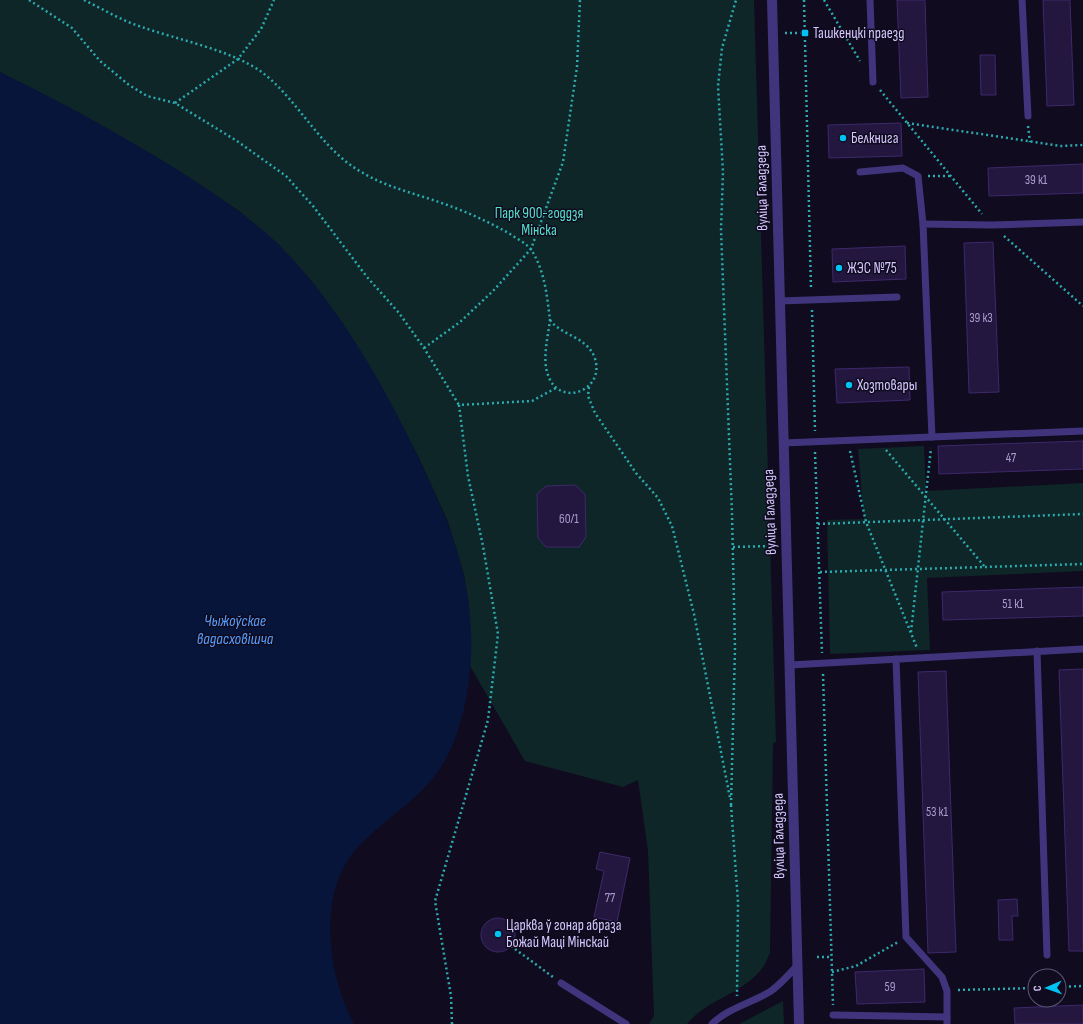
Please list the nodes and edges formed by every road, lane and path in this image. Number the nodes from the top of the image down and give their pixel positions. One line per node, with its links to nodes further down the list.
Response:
1 (29, 0): 16 (path)
2 (84, 0): 13 (path)
3 (274, 0): 13 (path)
4 (580, 0): 27 (path)
5 (736, 0): 50 (path)
6 (772, 0): 12 (street, вуліца Галадзеда)
7 (804, 0): 11 (path)
8 (824, 0): 14 (path)
9 (870, 0): 15 (lane)
10 (1022, 0): 17 (lane)
11 (805, 32): 12 (path); 29 (path)
12 (773, 33): 30 (street, вуліца Галадзеда)
13 (238, 59): 16 (path); 27 (path)
14 (862, 63)
15 (873, 82): 18 (path)
16 (175, 103): 33 (path)
17 (1028, 116): 19 (path)
18 (907, 123): 19 (path); 23 (path)
19 (1030, 142): 20 (path)
20 (1083, 145)
21 (860, 172): 22 (lane)
22 (918, 176): 23 (path); 25 (lane)
23 (951, 176): 26 (path)
24 (1083, 222): 26 (lane)
25 (923, 224): 26 (lane); 38 (lane)
26 (992, 225): 31 (path)
27 (531, 249): 32 (path); 33 (path)
28 (897, 297): 29 (lane)
29 (812, 300): 30 (lane); 42 (path)
30 (779, 301): 41 (street, вуліца Галадзеда)
31 (1083, 306)
32 (550, 320): 34 (path); 35 (path)
33 (424, 348): 36 (path)
34 (589, 387): 35 (path); 63 (path)
35 (556, 388): 36 (path)
36 (458, 405): 79 (path)
37 (1083, 431): 38 (lane)
38 (932, 437): 39 (lane); 43 (path)
39 (878, 439): 40 (lane); 43 (path)
40 (847, 440): 42 (lane); 47 (path)
41 (783, 442): 42 (lane); 62 (street, вуліца Галадзеда)
42 (815, 442): 48 (path)
43 (926, 496): 45 (path); 46 (path)
44 (1083, 514): 45 (path)
45 (944, 519): 46 (path); 52 (path)
46 (923, 520): 47 (path); 53 (path)
47 (866, 522): 48 (path); 54 (path)
48 (818, 524): 55 (path)
49 (770, 546): 50 (path)
50 (733, 547): 63 (path)
51 (1083, 564): 52 (path)
52 (985, 567): 53 (path)
53 (918, 569): 54 (path); 56 (path)
54 (886, 570): 55 (path); 56 (path)
55 (820, 572): 61 (path)
56 (911, 633): 59 (path)
57 (1083, 649): 58 (lane)
58 (1037, 651): 59 (lane); 66 (lane)
59 (921, 658): 60 (lane)
60 (896, 659): 61 (lane); 64 (lane)
61 (822, 663): 62 (lane); 68 (path)
62 (790, 665): 69 (street, вуліца Галадзеда)
63 (731, 805): 76 (path)
64 (906, 937): 70 (path); 75 (lane)
65 (511, 946): 71 (path)
66 (1047, 955)
67 (817, 957): 68 (path)
68 (831, 957): 70 (path)
69 (798, 965): 81 (lane); 82 (street, вуліца Галадзеда)
70 (832, 972): 77 (path)
71 (561, 983): 80 (lane)
72 (1083, 986): 73 (path)
73 (1067, 987)
74 (1027, 988): 75 (path)
75 (947, 991): 78 (lane)
76 (737, 999)
77 (833, 1015): 78 (lane)
78 (947, 1020)
79 (452, 1024)
80 (626, 1024)
81 (712, 1024)
82 (799, 1024)

